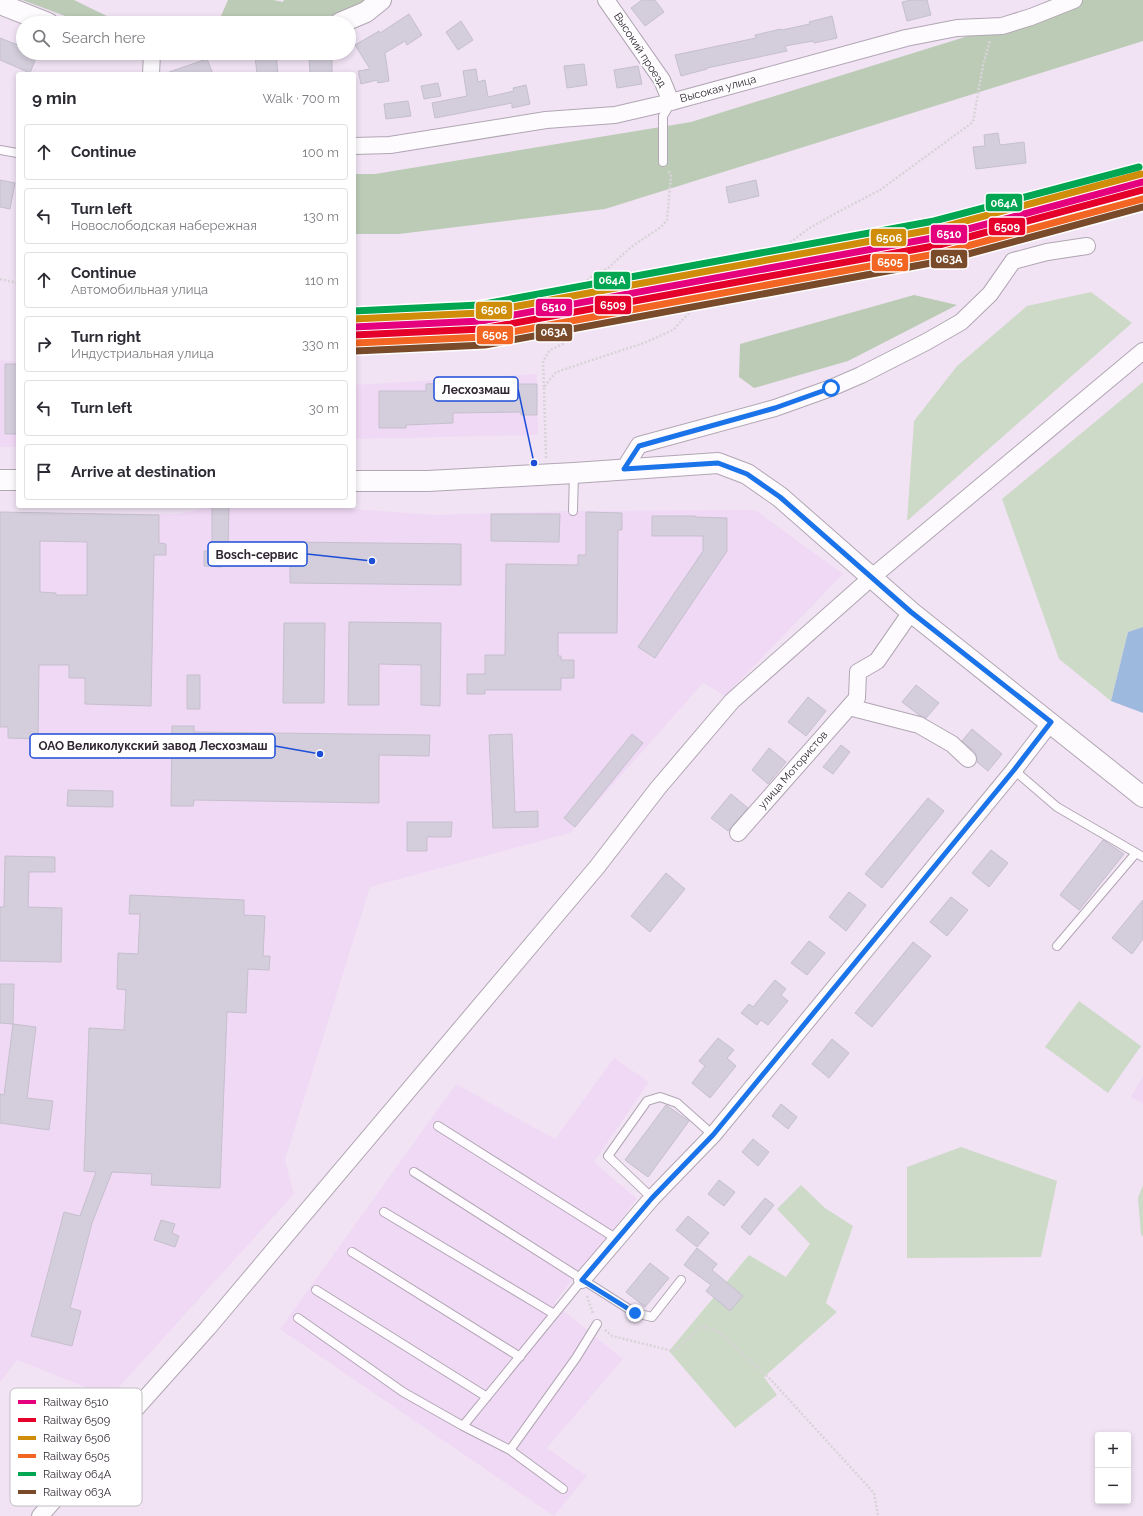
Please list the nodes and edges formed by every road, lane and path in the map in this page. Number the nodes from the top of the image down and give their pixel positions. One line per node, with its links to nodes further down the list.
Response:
1 (381, 0): 6 (street)
2 (1074, 0): 7 (street, Высокая улица)
3 (608, 1): 10 (street, Высокий проезд)
4 (0, 4): 5 (street)
5 (30, 16)
6 (356, 16)
7 (994, 26): 10 (street, Высокая улица); 17 (path)
8 (152, 60): 9 (street)
9 (152, 72)
10 (671, 102): 11 (street, Высокая улица); 14 (lane)
11 (356, 146)
12 (0, 150): 13 (lane)
13 (16, 153)
14 (663, 162): 20 (path)
15 (1143, 174): 17 (path)
16 (1087, 246): 24 (street)
17 (770, 258): 20 (path); 23 (path)
18 (0, 279): 19 (path)
19 (16, 283)
20 (578, 297): 21 (path); 23 (path)
21 (356, 317)
22 (1143, 351): 31 (street)
23 (544, 387): 26 (path)
24 (624, 469): 25 (street); 31 (street)
25 (574, 473): 26 (street); 30 (lane)
26 (547, 474): 29 (street)
27 (0, 480): 28 (street)
28 (16, 480)
29 (356, 481)
30 (573, 511)
31 (872, 577): 32 (street); 56 (street)
32 (911, 612): 33 (street, улица Мотористов); 34 (street)
33 (848, 707): 35 (street); 38 (street, улица Мотористов)
34 (1051, 722): 36 (street); 37 (street)
35 (968, 759)
36 (1014, 770): 39 (lane); 42 (street)
37 (1143, 797)
38 (738, 833)
39 (1140, 855): 40 (lane)
40 (1057, 946)
41 (438, 1126): 46 (lane)
42 (713, 1135): 44 (street); 44 (lane)
43 (414, 1172): 48 (lane)
44 (652, 1198): 46 (street)
45 (384, 1212): 51 (lane)
46 (617, 1239): 48 (street)
47 (352, 1252): 54 (lane)
48 (582, 1280): 49 (lane); 51 (lane); 53 (path)
49 (681, 1280)
50 (316, 1290): 55 (lane)
51 (554, 1314): 54 (lane)
52 (298, 1318): 57 (lane)
53 (597, 1324): 58 (lane); 62 (path)
54 (520, 1357): 55 (lane)
55 (487, 1397): 57 (lane)
56 (142, 1401)
57 (463, 1426): 58 (lane)
58 (510, 1450): 59 (lane)
59 (563, 1489)
60 (49, 1506): 61 (street)
61 (40, 1516)
62 (878, 1516)

